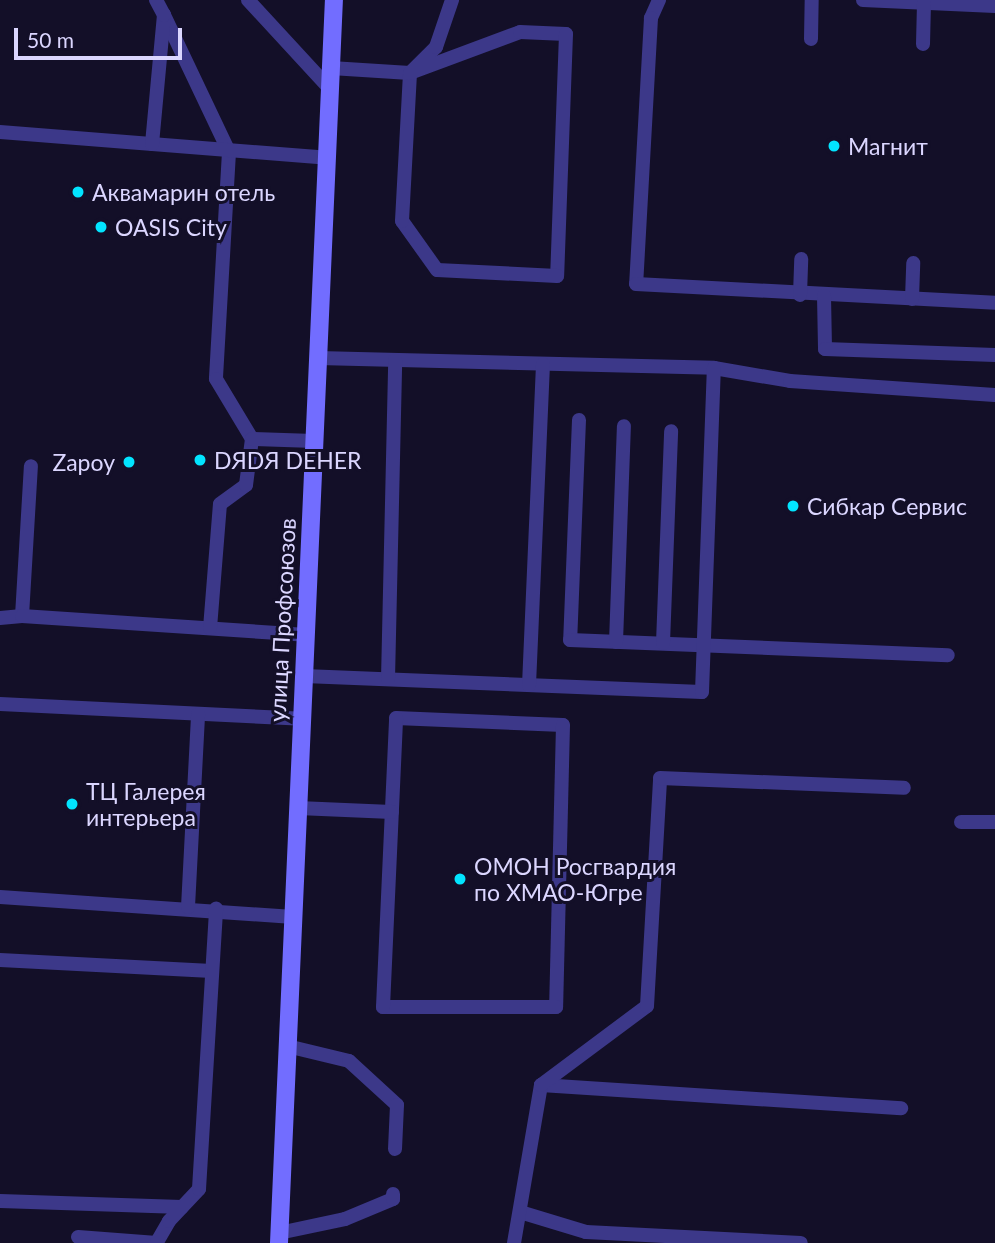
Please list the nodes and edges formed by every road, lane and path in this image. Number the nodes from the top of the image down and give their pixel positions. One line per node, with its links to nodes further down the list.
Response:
1 (156, 0): 10 (lane)
2 (248, 0): 15 (lane)
3 (334, 0): 13 (main road, улица Профсоюзов)
4 (452, 0): 14 (lane)
5 (659, 0): 22 (lane)
6 (812, 0): 11 (lane)
7 (863, 0): 8 (lane)
8 (924, 3): 9 (lane); 12 (lane)
9 (995, 6)
10 (164, 15): 17 (lane); 18 (lane)
11 (811, 39)
12 (922, 44)
13 (331, 68): 14 (lane); 15 (main road, улица Профсоюзов)
14 (410, 72): 14 (lane)
15 (330, 89): 19 (main road, улица Профсоюзов)
16 (0, 132): 17 (lane)
17 (152, 144): 18 (lane)
18 (229, 152): 19 (lane); 35 (lane)
19 (327, 158): 27 (main road, улица Профсоюзов)
20 (802, 259): 22 (lane)
21 (913, 263): 24 (lane)
22 (800, 295): 23 (lane)
23 (824, 296): 24 (lane); 26 (lane)
24 (912, 299): 25 (lane)
25 (995, 303)
26 (995, 355)
27 (318, 358): 28 (lane); 36 (main road, улица Профсоюзов)
28 (395, 360): 29 (lane); 47 (lane)
29 (543, 364): 30 (lane); 48 (lane)
30 (714, 368): 31 (lane); 44 (lane)
31 (995, 395)
32 (579, 420): 42 (lane)
33 (624, 426): 42 (lane)
34 (671, 431): 43 (lane)
35 (251, 439): 36 (lane); 40 (lane)
36 (314, 441): 41 (main road, улица Профсоюзов)
37 (31, 466): 38 (lane)
38 (22, 615): 39 (lane); 40 (lane)
39 (0, 618)
40 (210, 628): 41 (lane)
41 (306, 635): 46 (main road, улица Профсоюзов)
42 (616, 642): 43 (lane)
43 (663, 643): 44 (lane)
44 (704, 645): 45 (lane); 48 (lane)
45 (948, 655)
46 (304, 676): 47 (lane); 51 (main road, улица Профсоюзов)
47 (388, 679): 48 (lane)
48 (529, 685)
49 (0, 704): 50 (lane)
50 (198, 714): 51 (lane); 58 (lane)
51 (302, 719): 53 (main road, улица Профсоюзов)
52 (904, 788): 64 (lane)
53 (298, 808): 54 (lane); 60 (main road, улица Профсоюзов)
54 (392, 812): 54 (lane)
55 (961, 822): 56 (lane)
56 (995, 822)
57 (0, 897): 58 (lane)
58 (188, 907): 59 (lane)
59 (216, 909): 60 (lane); 62 (lane)
60 (293, 917): 63 (main road, улица Профсоюзов)
61 (0, 960): 62 (lane)
62 (212, 971): 69 (lane)
63 (288, 1046): 66 (lane); 72 (main road, улица Профсоюзов)
64 (541, 1084): 65 (lane); 70 (lane)
65 (901, 1108)
66 (395, 1149)
67 (393, 1194): 72 (lane)
68 (0, 1201): 69 (lane)
69 (182, 1207): 74 (lane)
70 (520, 1212): 73 (lane); 75 (lane)
71 (78, 1237): 74 (lane)
72 (279, 1238)
73 (651, 1240): 76 (lane)
74 (157, 1243)
75 (514, 1243)
76 (800, 1243)

